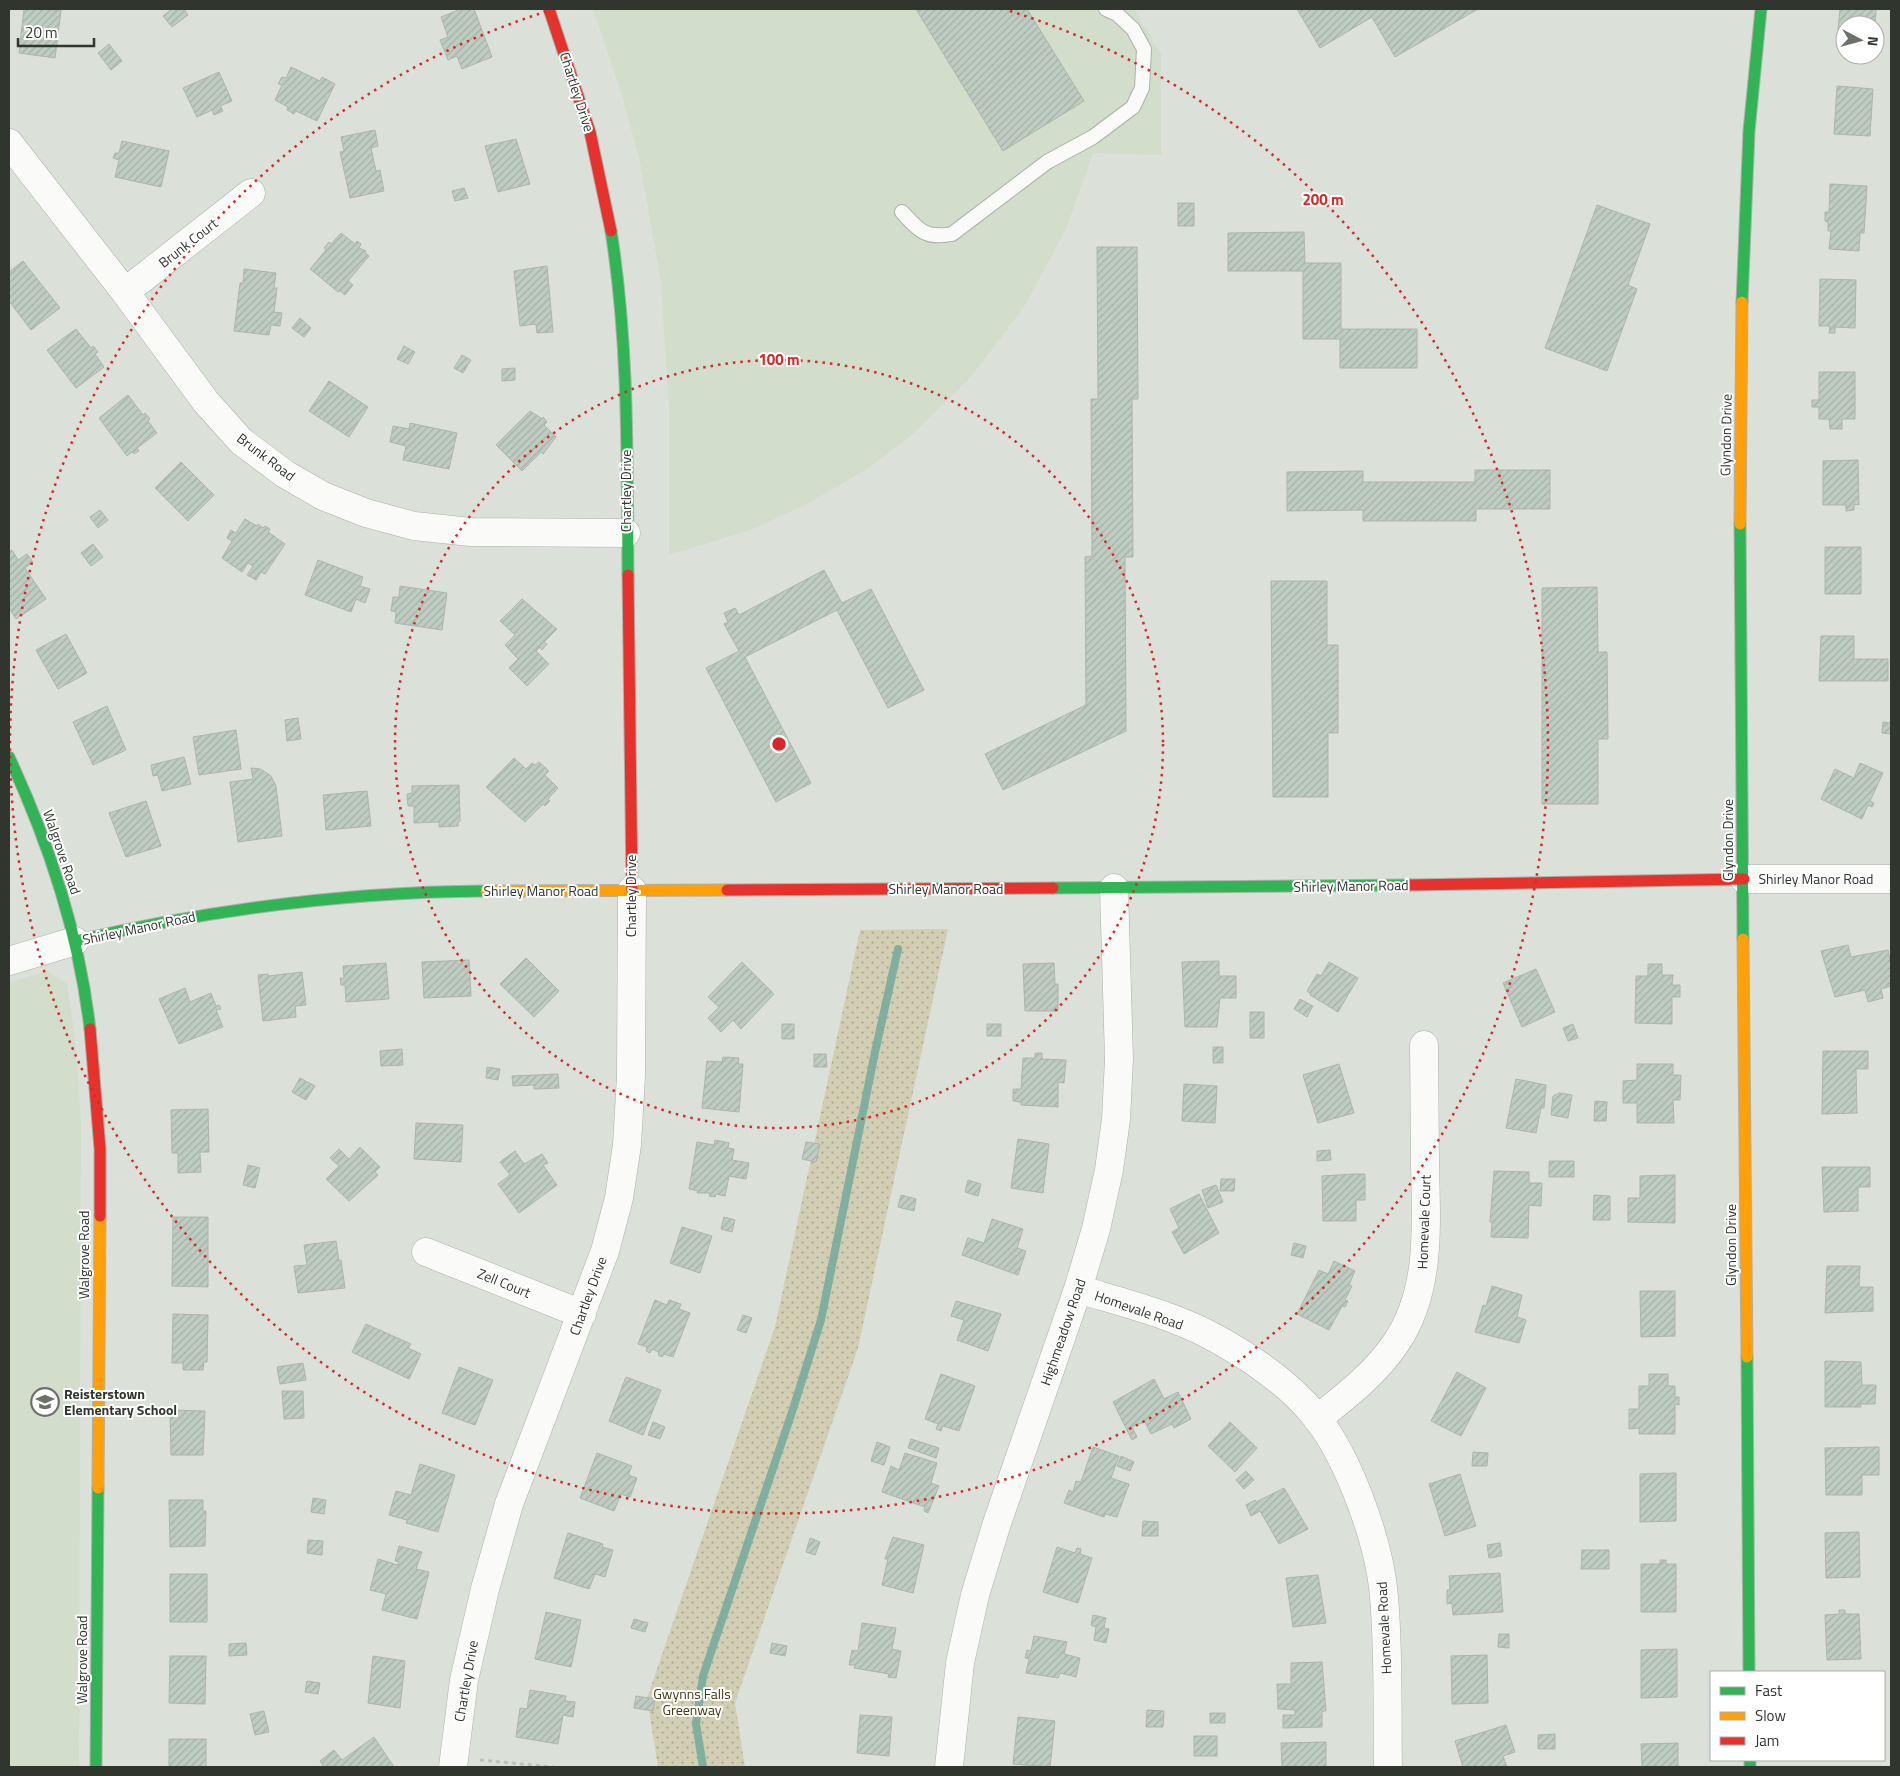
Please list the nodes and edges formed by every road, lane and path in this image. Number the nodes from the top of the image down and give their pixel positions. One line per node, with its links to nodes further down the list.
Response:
1 (549, 9): 8 (street, Chartley Drive)
2 (1106, 9): 6 (lane)
3 (1761, 9): 10 (street, Glyndon Drive)
4 (9, 143): 7 (street, Brunk Road)
5 (252, 193): 7 (street, Brunk Court)
6 (902, 212)
7 (125, 292): 8 (street, Brunk Road)
8 (626, 533): 13 (street, Chartley Drive)
9 (9, 757): 14 (street, Walgrove Road)
10 (1744, 879): 11 (street, Shirley Manor Road); 12 (street, Shirley Manor Road); 21 (street, Glyndon Drive)
11 (1891, 879)
12 (1114, 888): 13 (street, Shirley Manor Road); 18 (street, Highmeadow Road)
13 (632, 890): 14 (street, Shirley Manor Road); 19 (street, Chartley Drive)
14 (74, 941): 15 (street, Shirley Manor Road); 23 (street, Walgrove Road)
15 (9, 961)
16 (1424, 1045): 20 (street, Homevale Court)
17 (426, 1252): 19 (street, Zell Court)
18 (1078, 1289): 20 (street, Homevale Road); 25 (street, Highmeadow Road)
19 (582, 1314): 22 (street, Chartley Drive)
20 (1317, 1419): 26 (street, Homevale Road)
21 (1749, 1671)
22 (453, 1762): 24 (path)
23 (96, 1767)
24 (554, 1767)
25 (949, 1767)
26 (1388, 1767)

